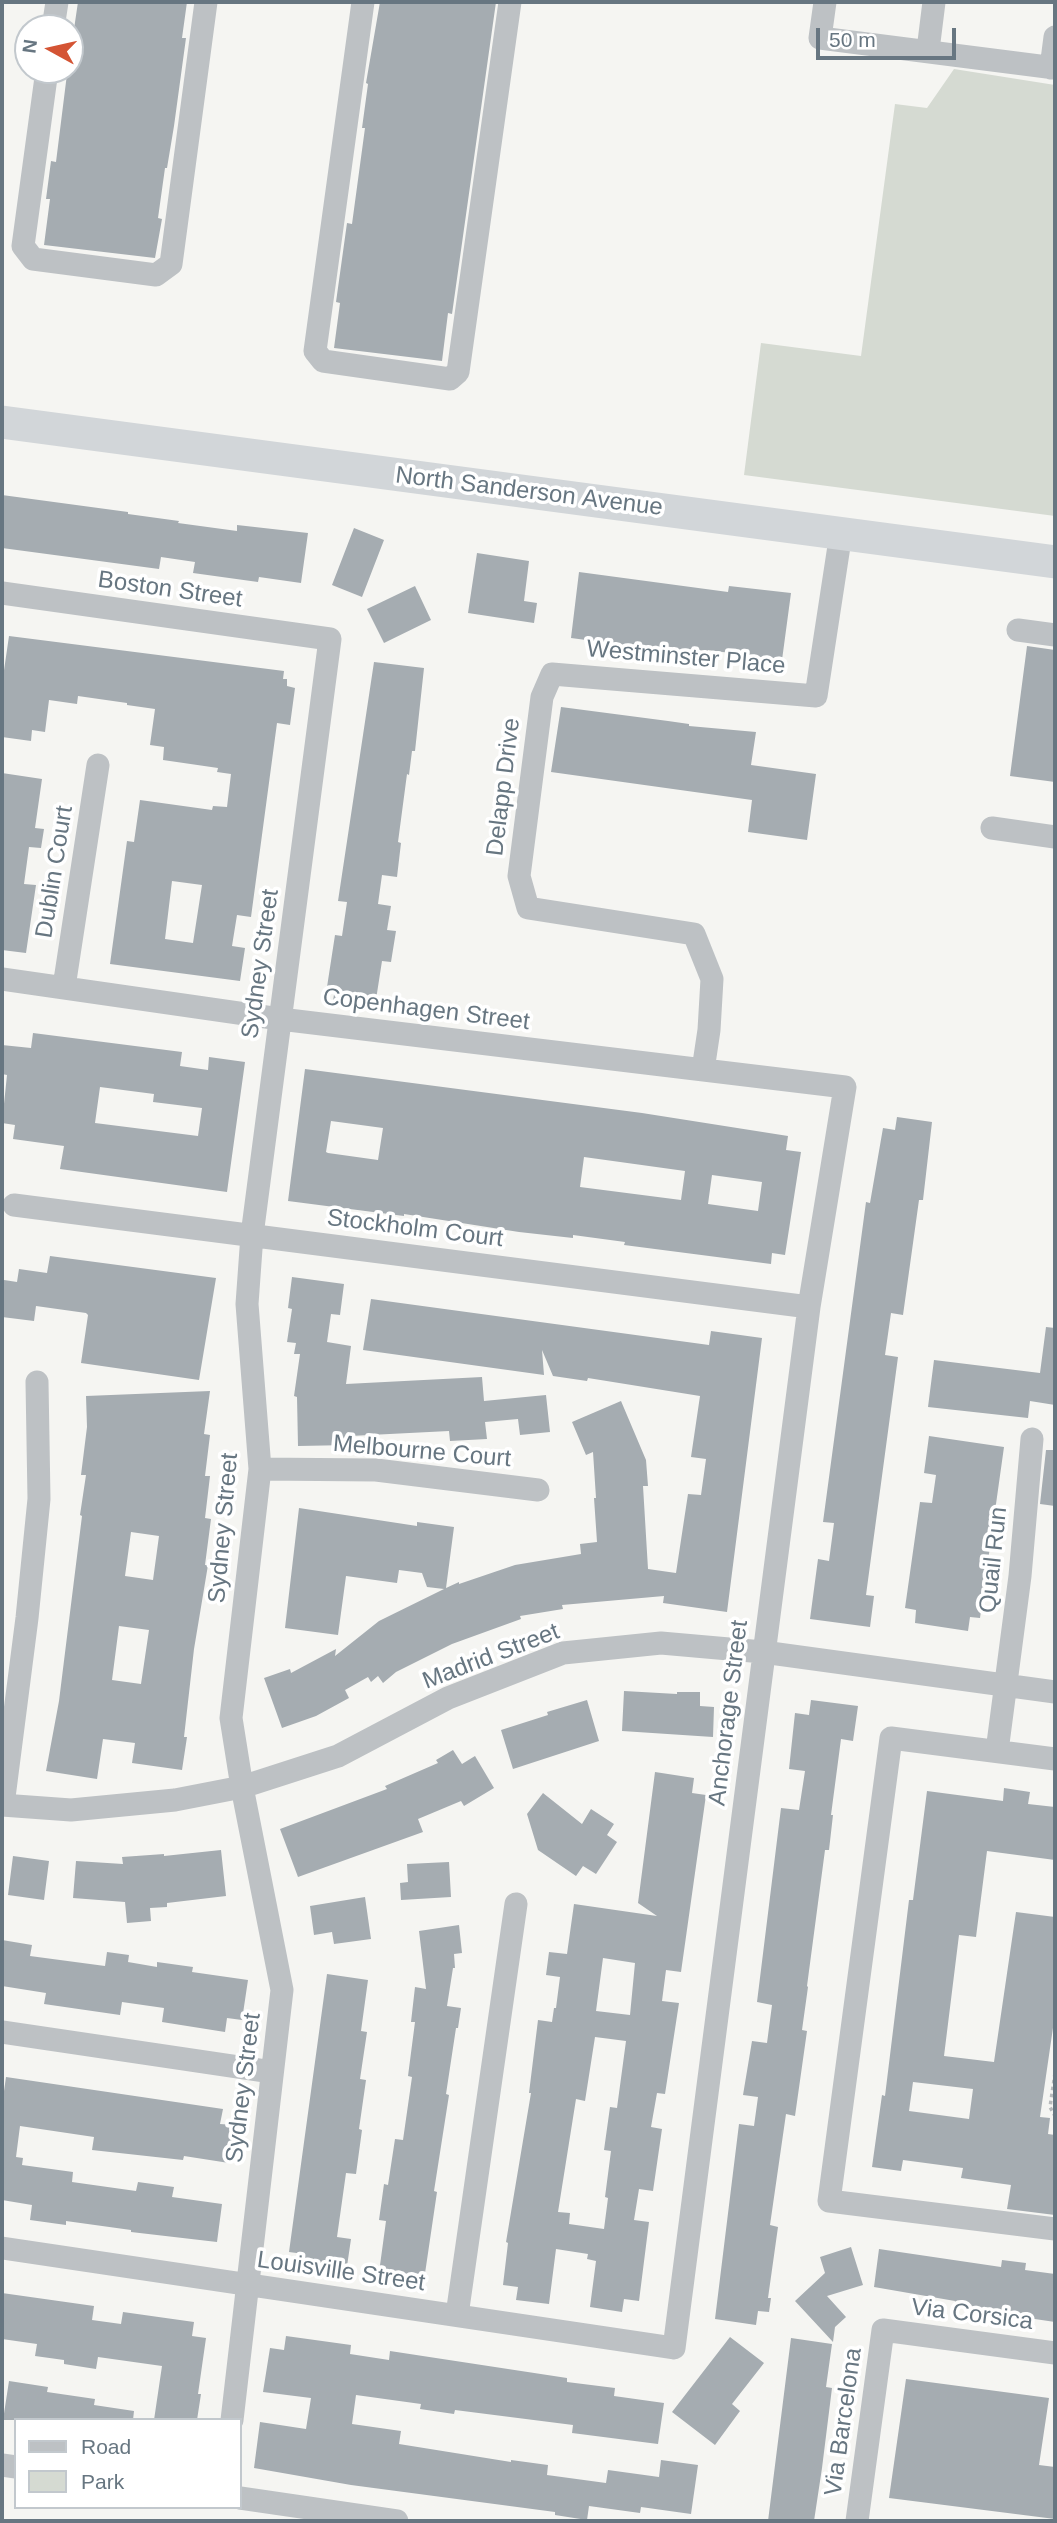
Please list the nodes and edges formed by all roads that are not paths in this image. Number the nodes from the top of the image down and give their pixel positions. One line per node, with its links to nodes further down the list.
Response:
1 (206, 2): 9 (street)
2 (363, 2): 3 (street)
3 (510, 2)
4 (825, 2): 7 (street)
5 (934, 2): 7 (street)
6 (1055, 37): 8 (street)
7 (928, 50): 8 (street)
8 (1053, 68)
9 (45, 84)
10 (2, 422): 11 (highway, North Sanderson Avenue)
11 (841, 533): 12 (highway, North Sanderson Avenue); 17 (street, Westminster Place)
12 (1055, 562)
13 (2, 593): 16 (street, Boston Street)
14 (1018, 630): 15 (street)
15 (1055, 635)
16 (330, 639): 23 (street, Sydney Street)
17 (552, 674): 24 (street, Delapp Drive)
18 (98, 765): 22 (street, Dublin Court)
19 (992, 828): 20 (street)
20 (1055, 837)
21 (2, 979): 22 (street, Copenhagen Street)
22 (64, 987): 23 (street, Copenhagen Street)
23 (280, 1019): 24 (street, Copenhagen Street); 27 (street, Sydney Street)
24 (703, 1070): 25 (street, Copenhagen Street)
25 (845, 1087): 28 (street, Anchorage Street)
26 (14, 1205): 27 (street, Stockholm Court)
27 (252, 1235): 28 (street, Stockholm Court); 31 (street, Sydney Street)
28 (809, 1307): 33 (street, Anchorage Street)
29 (37, 1382): 39 (street)
30 (1032, 1439): 34 (street, Quail Run)
31 (260, 1469): 32 (street, Melbourne Court); 38 (street, Sydney Street)
32 (538, 1490)
33 (763, 1652): 34 (street, Madrid Street); 38 (street, Madrid Street); 48 (street, Anchorage Street)
34 (1006, 1686): 35 (street, Madrid Street); 36 (street, Quail Run)
35 (1055, 1692)
36 (997, 1751): 37 (street); 43 (street)
37 (1055, 1759)
38 (242, 1787): 39 (street, Madrid Street); 42 (street, Sydney Street)
39 (2, 1805)
40 (516, 1904): 46 (street)
41 (2, 2032): 42 (street)
42 (272, 2071): 45 (street, Sydney Street)
43 (1055, 2229)
44 (2, 2248): 45 (street, Louisville Street)
45 (247, 2286): 46 (street, Louisville Street); 50 (street, Sydney Street)
46 (457, 2315): 48 (street, Louisville Street)
47 (883, 2330): 49 (street, Via Corsica); 53 (street, Via Barcelona)
48 (674, 2348)
49 (1055, 2353)
50 (232, 2418)
51 (242, 2498): 52 (street)
52 (397, 2521)
53 (857, 2521)

